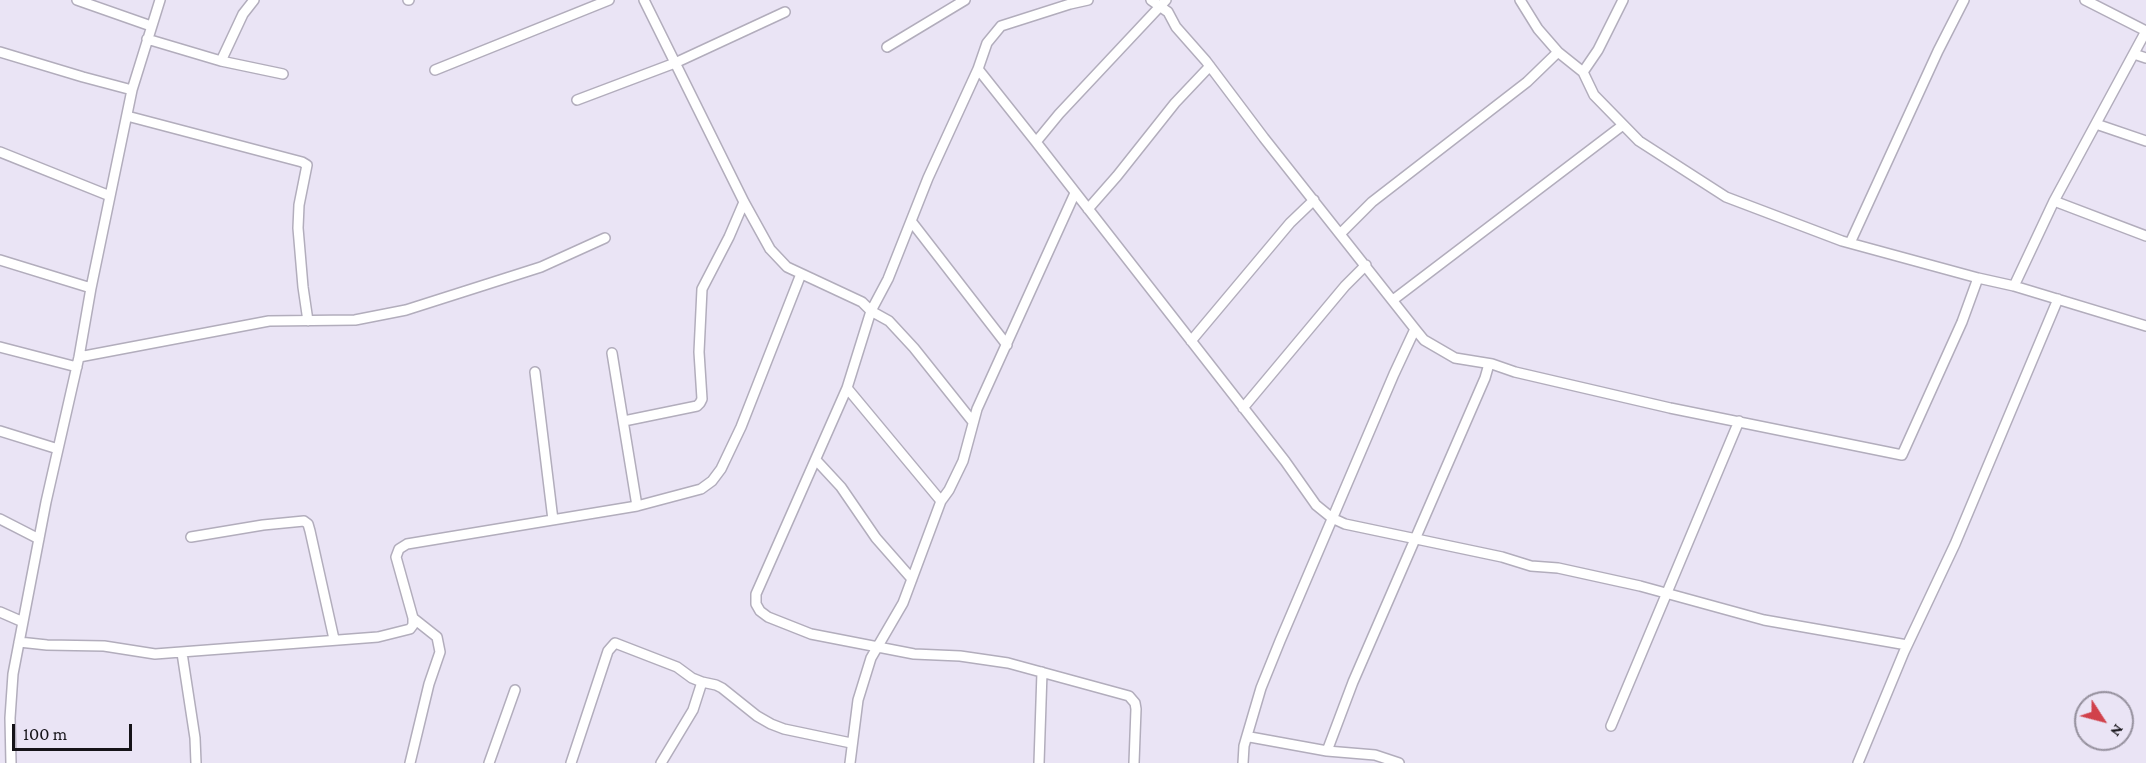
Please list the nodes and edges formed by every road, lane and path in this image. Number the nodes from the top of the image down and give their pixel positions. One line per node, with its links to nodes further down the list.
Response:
1 (77, 0): 15 (street)
2 (160, 0): 15 (street)
3 (254, 0): 23 (street)
4 (609, 0): 27 (street)
5 (644, 0): 24 (street)
6 (965, 0): 18 (street)
7 (1088, 0): 26 (street)
8 (1151, 0): 13 (street)
9 (1520, 0): 20 (street)
10 (1623, 0): 28 (street)
11 (1964, 0): 48 (street)
12 (2085, 0): 16 (street)
13 (1163, 4): 25 (street); 36 (street)
14 (785, 12): 24 (street)
15 (152, 26): 17 (street)
16 (2146, 31): 21 (street)
17 (147, 39): 23 (street); 30 (street)
18 (887, 47)
19 (0, 52): 30 (street)
20 (1558, 52): 28 (street); 45 (street)
21 (2134, 54): 22 (street); 33 (street)
22 (2146, 58)
23 (221, 61): 29 (street)
24 (675, 63): 31 (street); 42 (street)
25 (1210, 66): 40 (street); 43 (street)
26 (978, 69): 36 (street); 44 (street)
27 (435, 70)
28 (1582, 72): 34 (street)
29 (283, 74)
30 (132, 90): 32 (street)
31 (577, 100)
32 (127, 116): 39 (street); 58 (street)
33 (2096, 124): 35 (street); 41 (street)
34 (1623, 125): 48 (street); 56 (street)
35 (2146, 141)
36 (1036, 142): 38 (street)
37 (0, 152): 39 (street)
38 (1075, 193): 43 (street); 62 (street)
39 (110, 196): 54 (street)
40 (1314, 200): 45 (street); 61 (street)
41 (2054, 201): 46 (street); 53 (street)
42 (744, 202): 51 (street); 70 (street)
43 (1088, 209): 61 (street)
44 (911, 221): 57 (street); 62 (street)
45 (1341, 233): 50 (street)
46 (2146, 236)
47 (604, 238): 58 (street)
48 (1850, 243): 52 (street)
49 (0, 260): 54 (street)
50 (1366, 266): 56 (street); 69 (street)
51 (801, 274): 57 (street); 77 (street)
52 (1978, 278): 53 (street); 71 (street)
53 (2014, 286): 55 (street)
54 (91, 288): 65 (street)
55 (2058, 299): 59 (street); 91 (street)
56 (1393, 300): 60 (street)
57 (871, 311): 68 (street); 72 (street)
58 (308, 321): 65 (street)
59 (2146, 326)
60 (1415, 329): 66 (street); 78 (street)
61 (1191, 341): 69 (street)
62 (1007, 345): 72 (street)
63 (0, 347): 65 (street)
64 (612, 353): 70 (street)
65 (78, 362): 74 (street)
66 (1489, 364): 71 (street); 82 (street)
67 (536, 372): 80 (street)
68 (848, 388): 75 (street); 76 (street)
69 (1243, 408): 78 (street)
70 (624, 421): 77 (street)
71 (1739, 421): 85 (street)
72 (973, 422): 76 (street)
73 (0, 431): 74 (street)
74 (58, 449): 83 (street)
75 (816, 460): 84 (street); 92 (street)
76 (941, 501): 84 (street)
77 (637, 506): 80 (street)
78 (1332, 518): 82 (street); 98 (street)
79 (0, 519): 83 (street)
80 (553, 520): 87 (street)
81 (191, 537): 89 (street)
82 (1416, 538): 85 (street); 100 (street)
83 (39, 539): 88 (street)
84 (912, 579): 92 (street)
85 (1666, 595): 91 (street); 97 (street)
86 (0, 612): 88 (street)
87 (413, 618): 89 (street); 103 (street)
88 (23, 622): 90 (street)
89 (334, 639): 93 (street)
90 (19, 642): 93 (street); 101 (street)
91 (1907, 645): 112 (street)
92 (878, 646): 94 (street); 99 (street)
93 (182, 653): 102 (street)
94 (1042, 672): 108 (street); 109 (street)
95 (702, 682): 99 (street); 105 (street); 106 (street)
96 (515, 690): 104 (street)
97 (1611, 726)
98 (1246, 739): 100 (street); 110 (street)
99 (852, 743): 107 (street)
100 (1327, 751): 111 (street)
101 (11, 763)
102 (196, 763)
103 (410, 763)
104 (489, 763)
105 (571, 763)
106 (662, 763)
107 (850, 763)
108 (1039, 763)
109 (1134, 763)
110 (1243, 763)
111 (1399, 763)
112 (1858, 763)

